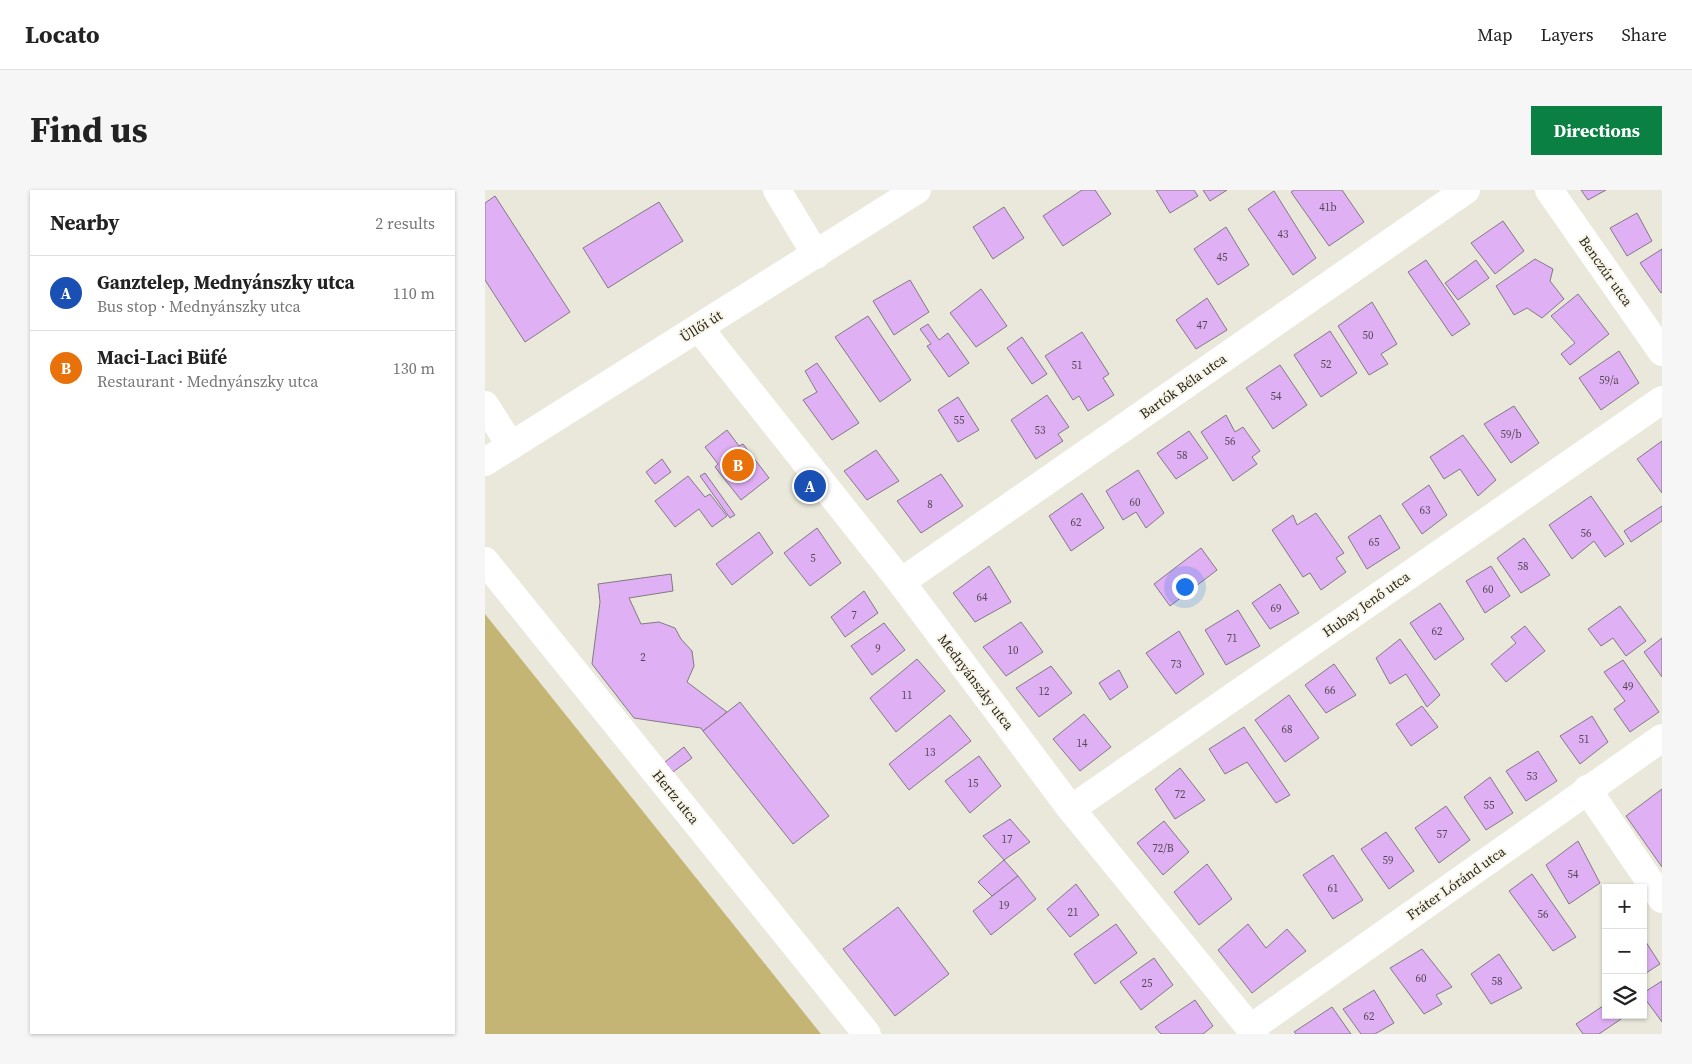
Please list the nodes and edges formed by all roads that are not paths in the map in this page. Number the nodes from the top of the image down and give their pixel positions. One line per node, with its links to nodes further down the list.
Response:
1 (777, 190): 5 (street)
2 (917, 190): 5 (street, Üllői út)
3 (1465, 190): 13 (street, Bartók Béla utca)
4 (1549, 190): 7 (street, Benczúr utca)
5 (816, 255): 6 (street, Üllői út)
6 (699, 328): 10 (street, Üllői út); 13 (street, Mednyánszky utca)
7 (1662, 352)
8 (1662, 400): 16 (street, Hubay Jenő utca)
9 (485, 405): 10 (street)
10 (511, 446): 11 (street, Üllői út)
11 (485, 462)
12 (485, 560): 19 (street, Hertz utca)
13 (901, 582): 16 (street, Mednyánszky utca)
14 (1662, 738): 15 (street, Fráter Lóránd utca)
15 (1587, 789): 17 (street); 18 (street, Fráter Lóránd utca)
16 (1071, 809): 18 (street, Mednyánszky utca)
17 (1662, 899)
18 (1253, 1031)
19 (867, 1034)

